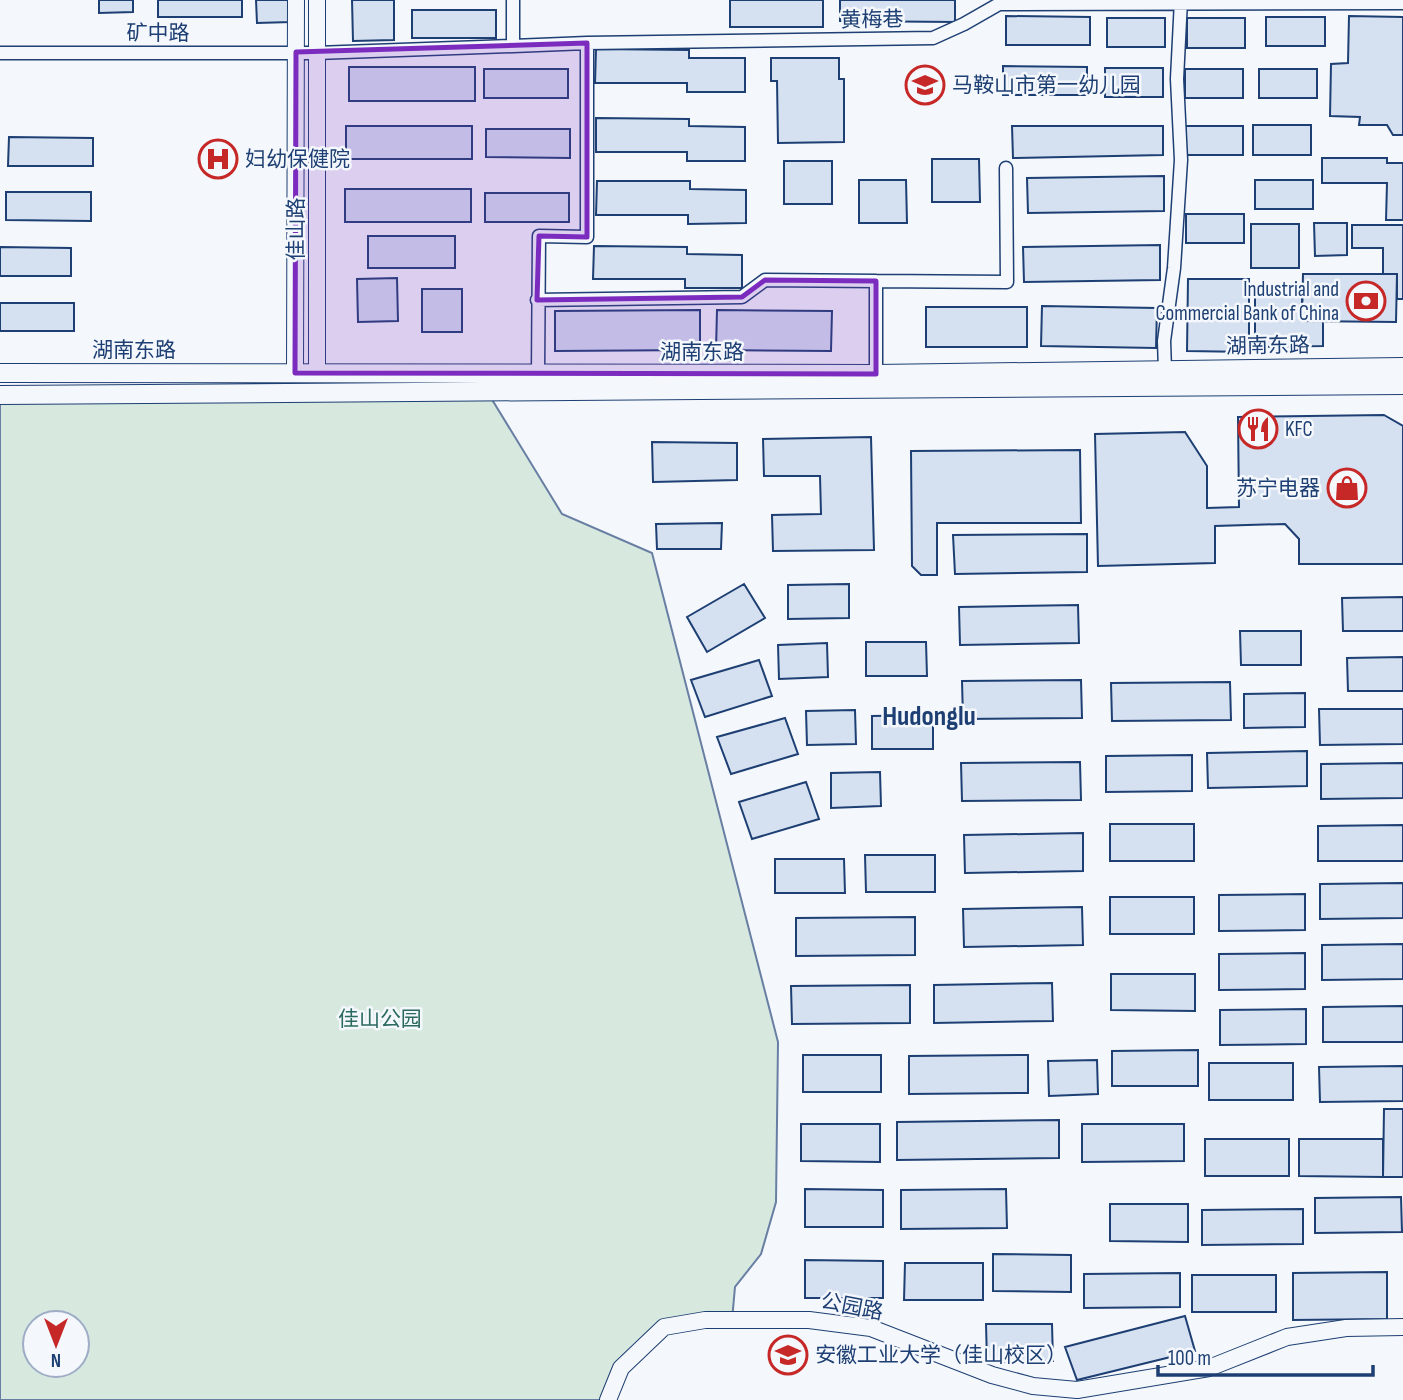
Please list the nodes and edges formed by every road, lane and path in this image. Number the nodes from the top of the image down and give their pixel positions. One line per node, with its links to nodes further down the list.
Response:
1 (296, 0): 8 (street, 佳山路)
2 (317, 0): 10 (street, 佳山路)
3 (513, 0): 7 (street)
4 (1181, 2): 5 (street, 黄梅巷); 6 (street, 黄梅巷); 15 (street)
5 (1403, 3)
6 (587, 43): 7 (street, 黄梅巷); 13 (street)
7 (513, 46): 10 (street)
8 (296, 52): 9 (street, 矿中路); 10 (street, 矿中路); 17 (street, 佳山路)
9 (0, 53)
10 (316, 53): 18 (street, 佳山路)
11 (1006, 168): 12 (street)
12 (876, 281): 13 (street); 20 (street)
13 (537, 300): 19 (street)
14 (1403, 367): 15 (main road, 湖南东路)
15 (1165, 370): 20 (main road, 湖南东路)
16 (0, 373): 17 (main road, 湖南东路)
17 (295, 373): 18 (main road, 湖南东路)
18 (317, 373): 19 (main road, 湖南东路)
19 (538, 374): 20 (main road, 湖南东路)
20 (876, 374)
21 (1403, 385): 22 (main road)
22 (0, 395)
23 (1403, 1327): 24 (street, 公园路)
24 (608, 1400)

